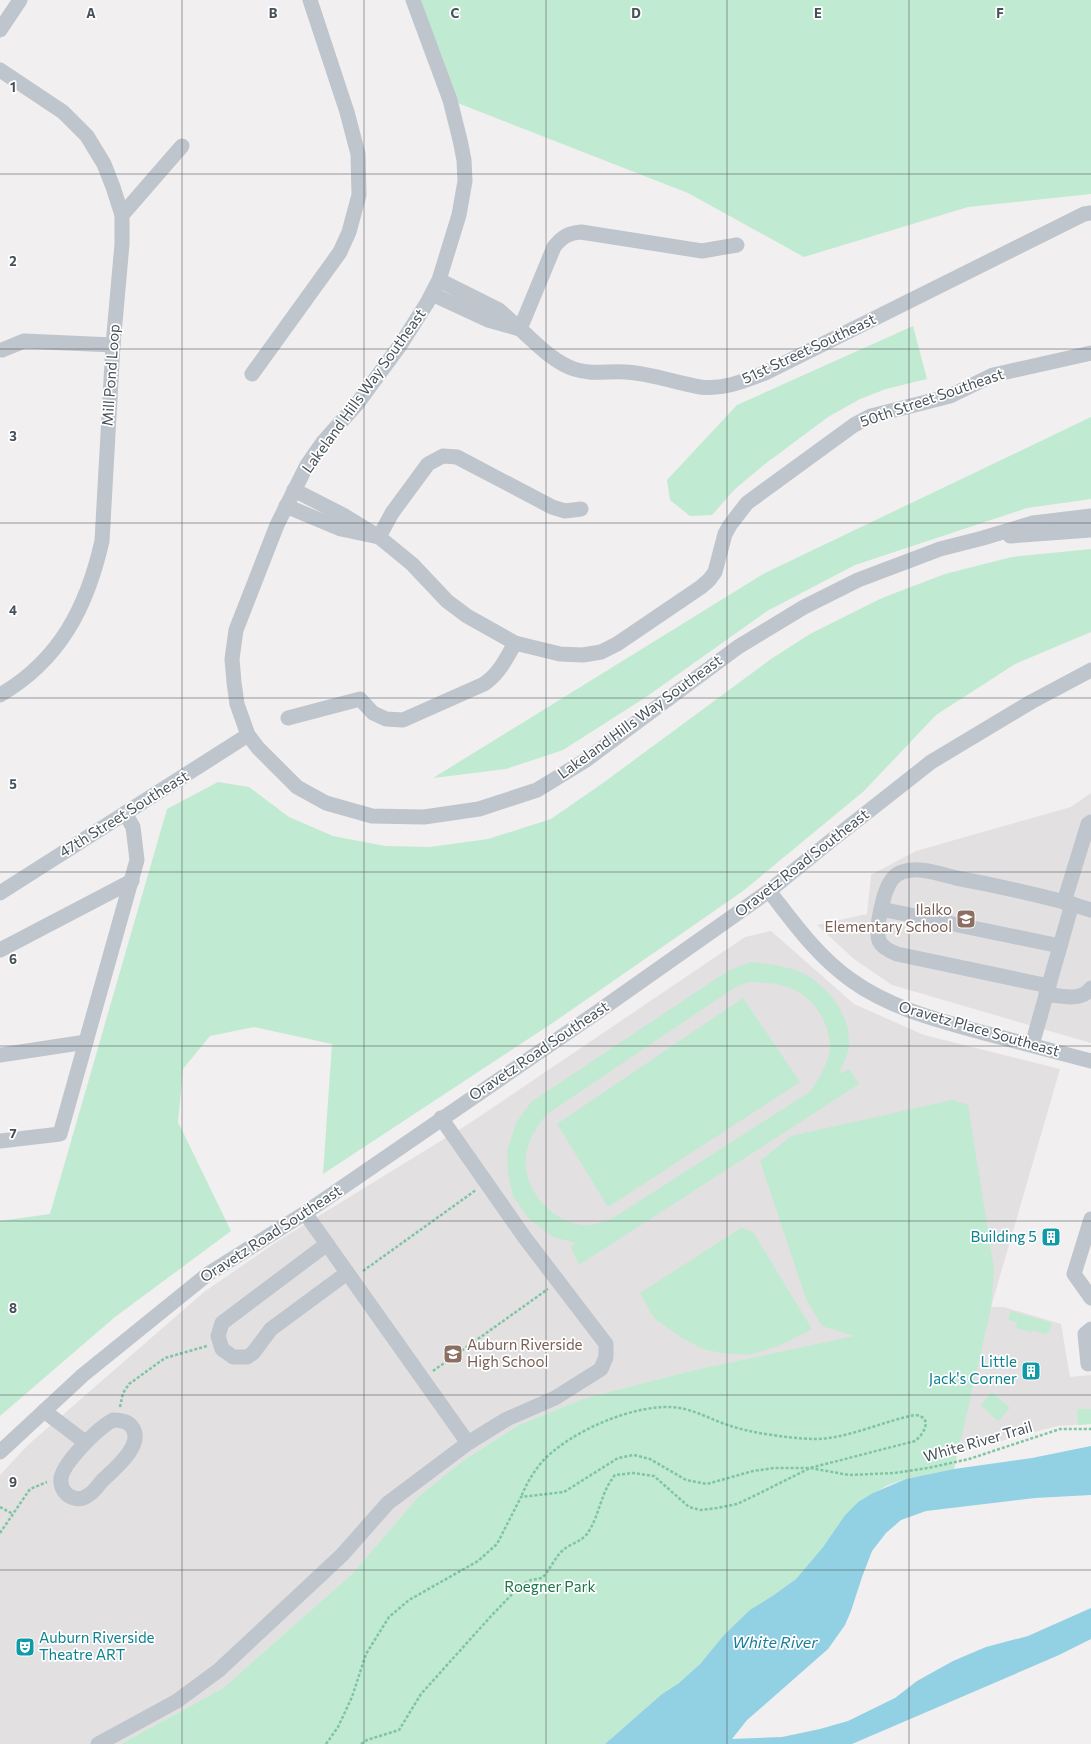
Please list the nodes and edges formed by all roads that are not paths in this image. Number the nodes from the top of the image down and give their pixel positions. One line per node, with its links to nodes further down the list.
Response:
1 (20, 0): 4 (street)
2 (310, 0): 16 (street)
3 (413, 0): 10 (street, Lakeland Hills Way Southeast)
4 (0, 30)
5 (0, 70): 8 (street, Mill Pond Loop)
6 (182, 146): 8 (street)
7 (1091, 213): 12 (street, 51st Street Southeast)
8 (122, 215): 13 (street, Mill Pond Loop)
9 (737, 245): 12 (street)
10 (439, 280): 11 (street, Lakeland Hills Way Southeast); 12 (street, 51st Street Southeast)
11 (432, 294): 12 (street, 51st Street Southeast); 17 (street, Lakeland Hills Way Southeast)
12 (520, 330)
13 (113, 345): 14 (street); 26 (street, Mill Pond Loop)
14 (2, 350)
15 (1091, 353): 24 (street, 50th Street Southeast)
16 (252, 374)
17 (294, 490): 18 (street, Lakeland Hills Way Southeast); 22 (street, 50th Street Southeast)
18 (286, 506): 22 (street, 50th Street Southeast); 28 (street, Lakeland Hills Way Southeast)
19 (581, 509): 22 (street)
20 (1091, 516): 23 (street, Lakeland Hills Way Southeast)
21 (1091, 530): 23 (street, Lakeland Hills Way Southeast)
22 (380, 537): 24 (street, 50th Street Southeast)
23 (983, 538): 28 (street, Lakeland Hills Way Southeast)
24 (515, 643): 27 (street)
25 (1091, 670): 32 (street, Oravetz Road Southeast)
26 (0, 696)
27 (288, 718)
28 (248, 735): 29 (street, 47th Street Southeast)
29 (125, 813): 31 (street); 33 (street, 47th Street Southeast)
30 (1091, 822): 34 (street)
31 (132, 881): 38 (street); 41 (street)
32 (769, 891): 42 (street, Oravetz Place Southeast); 45 (street, Oravetz Road Southeast)
33 (0, 893)
34 (1068, 903): 35 (street); 36 (street); 37 (street)
35 (881, 909): 37 (street); 40 (street)
36 (1091, 910)
37 (1060, 946): 40 (street)
38 (0, 950)
39 (1091, 988): 40 (street)
40 (1048, 990): 42 (street)
41 (86, 1042): 43 (street); 46 (street)
42 (1032, 1045): 44 (street, Oravetz Place Southeast)
43 (0, 1056)
44 (1091, 1061)
45 (441, 1118): 47 (street, Oravetz Road Southeast); 56 (street)
46 (0, 1141)
47 (305, 1213): 49 (street); 54 (street, Oravetz Road Southeast)
48 (1091, 1219): 51 (street)
49 (326, 1244): 50 (street); 50 (street)
50 (350, 1276): 56 (street)
51 (1091, 1298)
52 (1091, 1329): 53 (street)
53 (1088, 1364)
54 (44, 1411): 55 (street); 57 (street, Oravetz Road Southeast)
55 (84, 1442): 55 (street)
56 (468, 1443): 58 (street)
57 (0, 1452)
58 (98, 1744)

